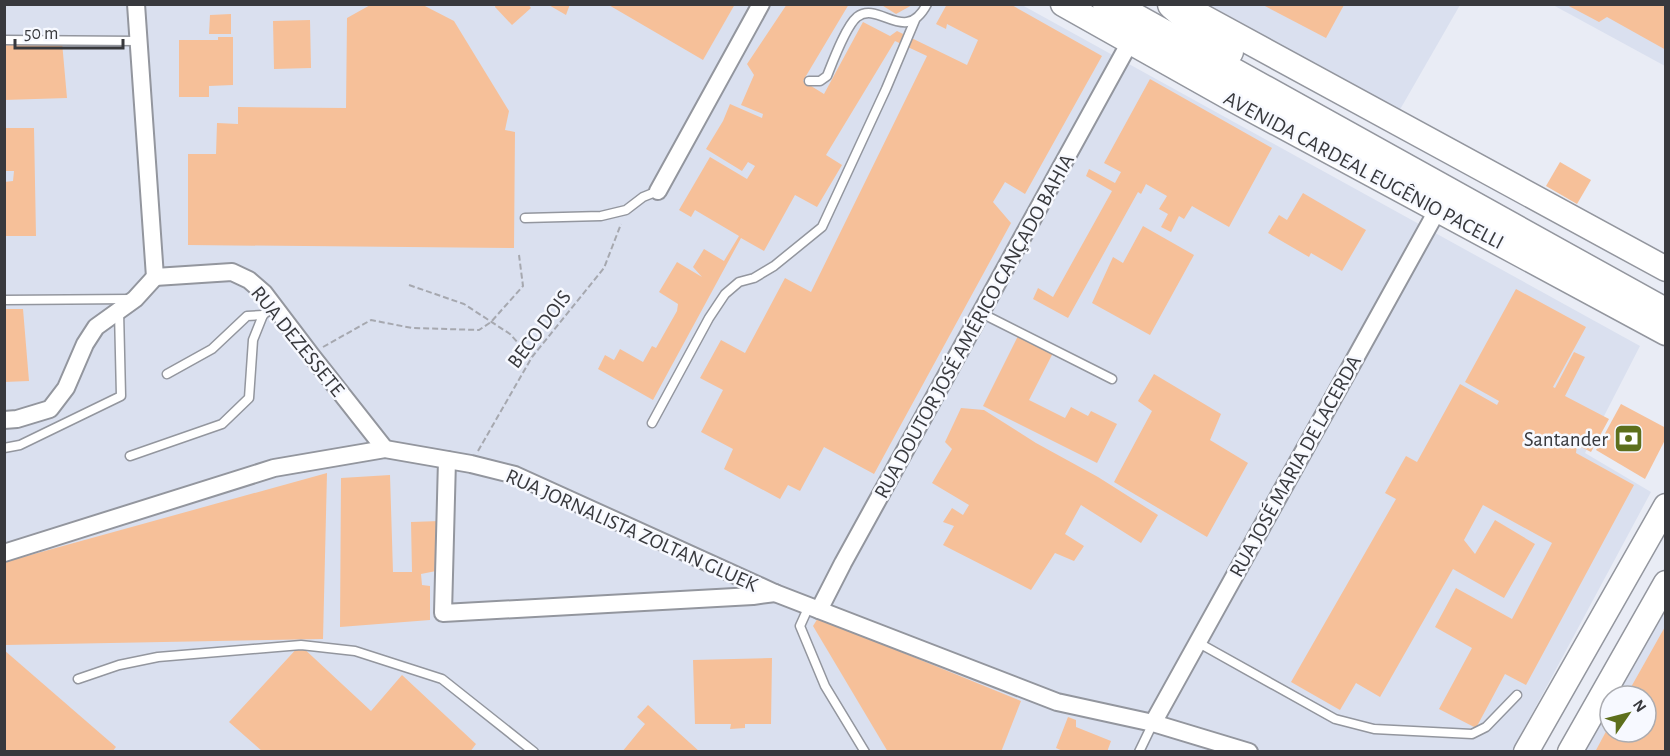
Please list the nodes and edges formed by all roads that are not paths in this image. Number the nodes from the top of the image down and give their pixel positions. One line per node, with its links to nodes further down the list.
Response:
1 (136, 4): 12 (street)
2 (761, 4): 18 (street)
3 (927, 4): 10 (lane)
4 (1062, 4): 13 (main road, AVENIDA CARDEAL EUGÊNIO PACELLI)
5 (1099, 4): 16 (highway)
6 (1108, 4): 17 (highway, AVENIDA CARDEAL EUGÊNIO PACELLI)
7 (1145, 4): 14 (highway, AVENIDA CARDEAL EUGÊNIO PACELLI)
8 (1173, 4): 14 (highway)
9 (1180, 4): 21 (main road)
10 (915, 20): 15 (lane); 34 (lane)
11 (4, 40): 12 (lane)
12 (139, 41): 22 (street)
13 (1130, 42): 16 (main road, AVENIDA CARDEAL EUGÊNIO PACELLI); 28 (street, RUA DOUTOR JOSÉ AMÉRICO CANÇADO BAHIA)
14 (1228, 51): 17 (highway, AVENIDA CARDEAL EUGÊNIO PACELLI)
15 (809, 81)
16 (1232, 99): 19 (main road, AVENIDA CARDEAL EUGÊNIO PACELLI)
17 (1349, 128): 23 (highway, AVENIDA CARDEAL EUGÊNIO PACELLI); 29 (highway, AVENIDA CARDEAL EUGÊNIO PACELLI)
18 (658, 191): 20 (lane)
19 (1438, 209): 30 (main road, AVENIDA CARDEAL EUGÊNIO PACELLI); 44 (street, RUA JOSÉ MARIA DE LACERDA)
20 (525, 218)
21 (1665, 269)
22 (154, 277): 24 (street); 27 (street, RUA DEZESSETE)
23 (1665, 291)
24 (135, 299): 25 (lane); 26 (street)
25 (4, 300)
26 (118, 310): 33 (street); 35 (lane)
27 (269, 311): 31 (lane); 36 (street, RUA DEZESSETE); 37 (lane)
28 (981, 313): 32 (lane); 43 (street, RUA DOUTOR JOSÉ AMÉRICO CANÇADO BAHIA)
29 (1665, 314)
30 (1665, 333)
31 (167, 374)
32 (1112, 379)
33 (4, 420)
34 (652, 423)
35 (4, 448)
36 (386, 448): 38 (street, RUA JORNALISTA ZOLTAN GLUEK); 40 (street, RUA JORNALISTA ZOLTAN GLUEK)
37 (130, 456)
38 (447, 460): 42 (street, RUA JORNALISTA ZOLTAN GLUEK); 42 (street)
39 (1665, 506): 52 (main road)
40 (4, 553)
41 (1665, 583): 53 (main road)
42 (775, 593): 43 (street, RUA JORNALISTA ZOLTAN GLUEK)
43 (814, 608): 47 (street, RUA JORNALISTA ZOLTAN GLUEK); 49 (lane)
44 (1197, 642): 46 (lane); 47 (street, RUA JOSÉ MARIA DE LACERDA)
45 (78, 679): 48 (lane)
46 (1517, 695)
47 (1153, 723): 50 (lane); 51 (street, RUA JORNALISTA ZOLTAN GLUEK)
48 (534, 752)
49 (865, 752)
50 (1139, 752)
51 (1249, 752)
52 (1526, 752)
53 (1570, 752)

